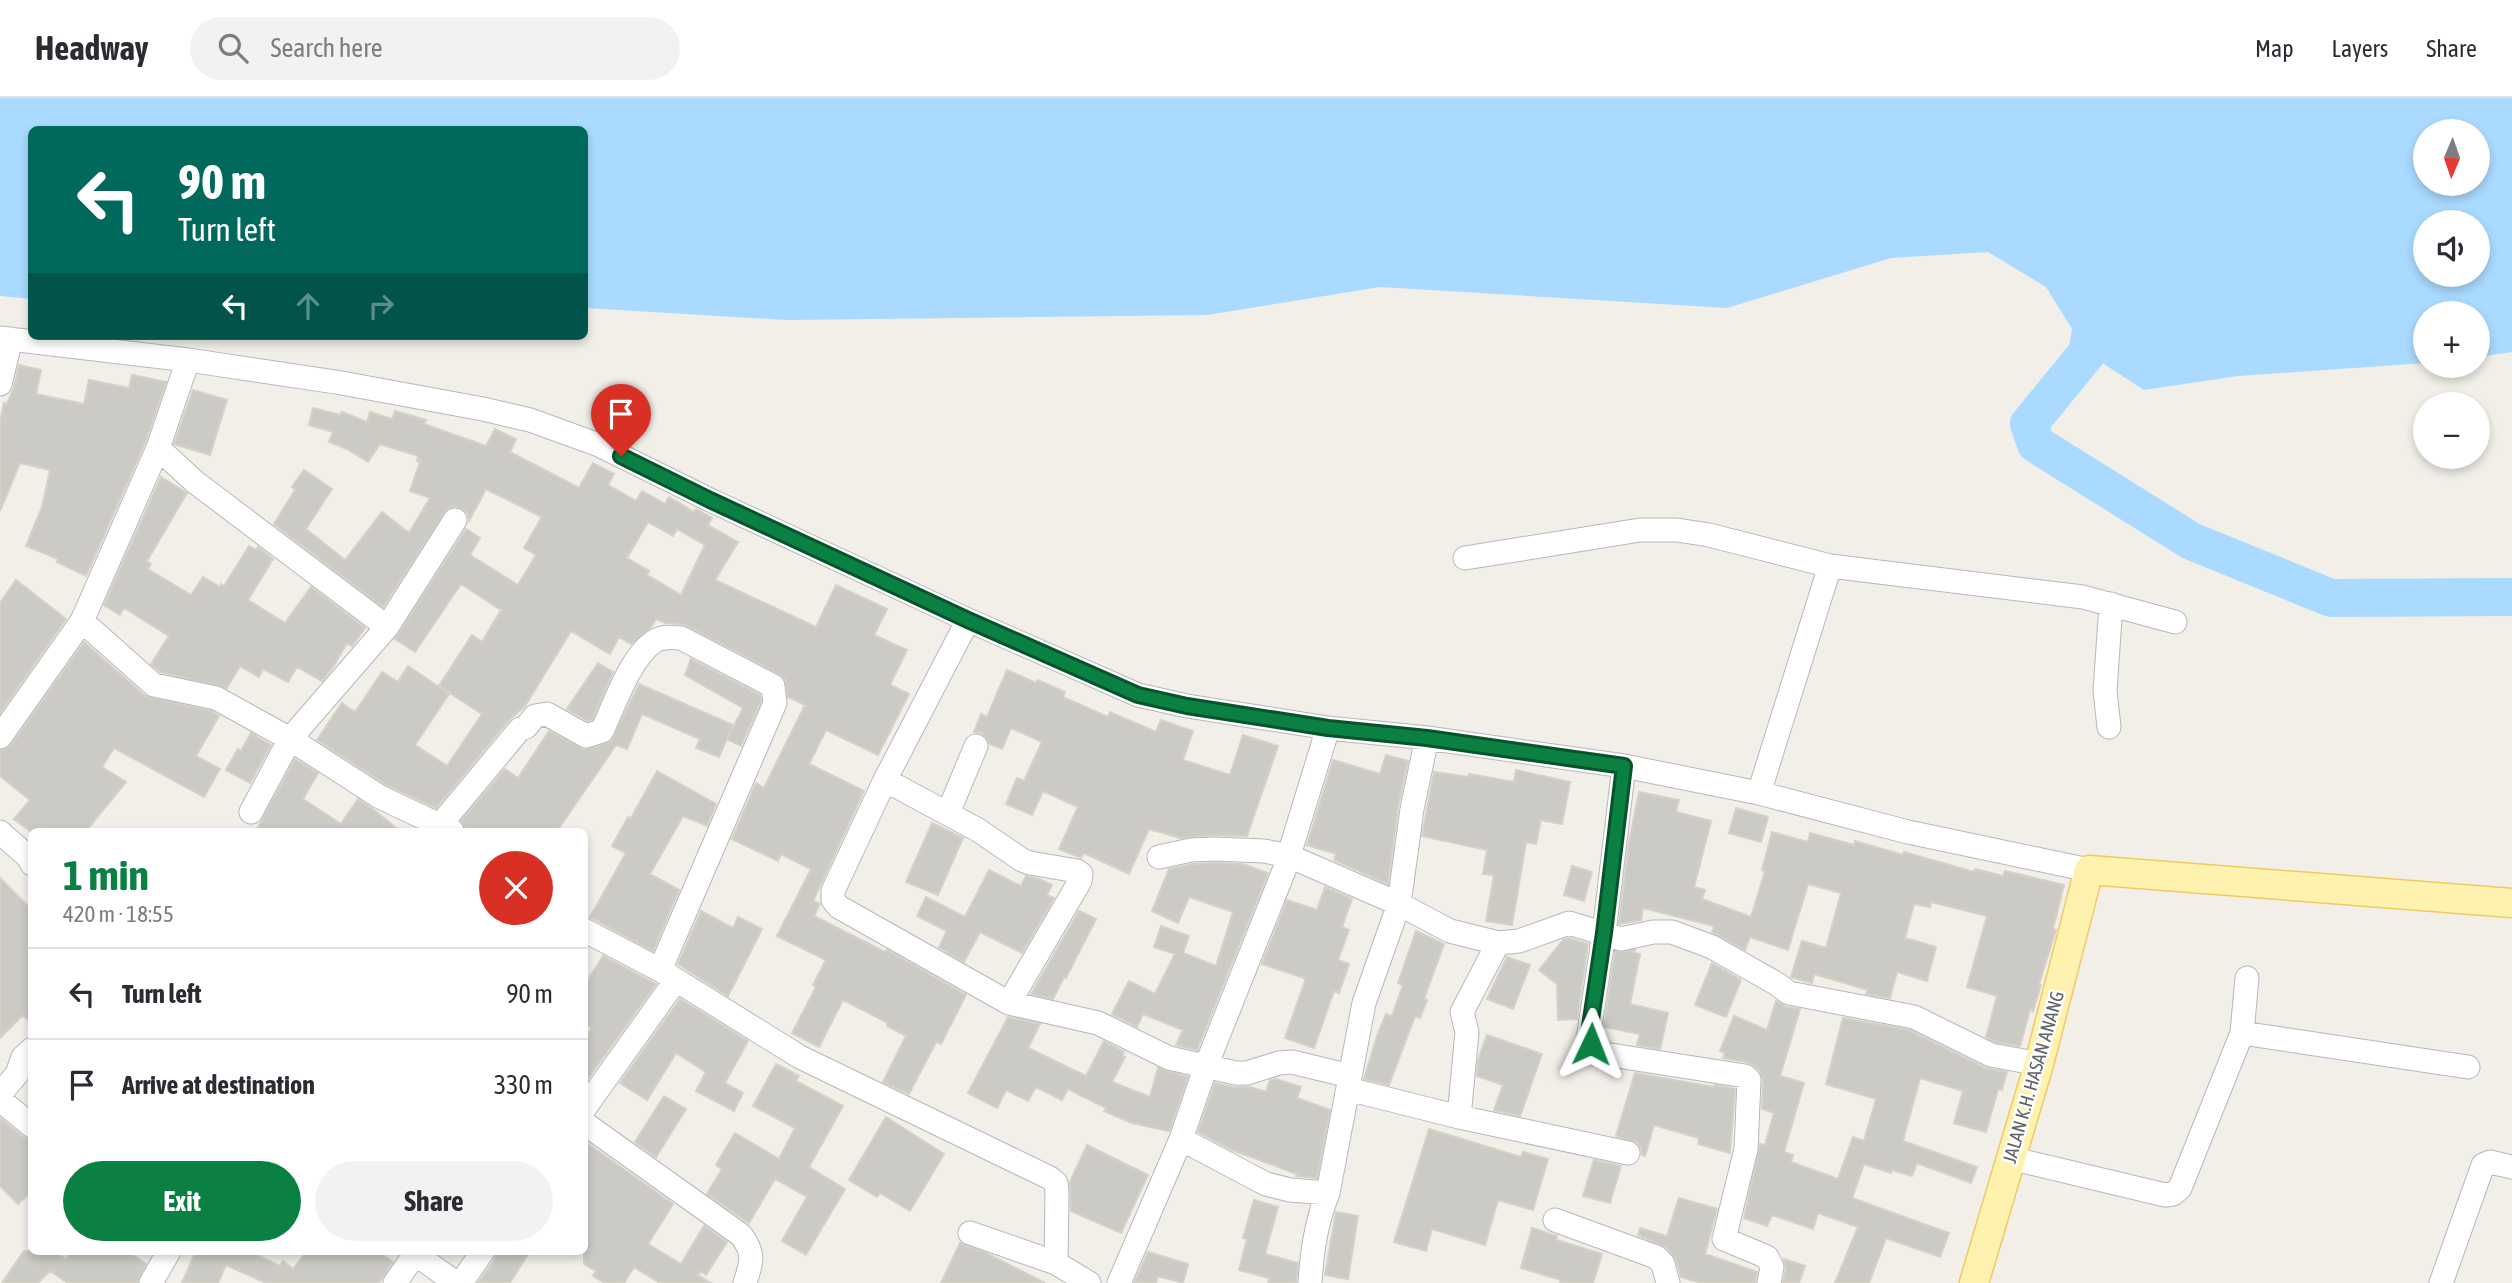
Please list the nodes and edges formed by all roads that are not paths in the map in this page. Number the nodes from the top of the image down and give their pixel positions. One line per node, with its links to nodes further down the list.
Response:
1 (6, 339): 2 (street); 3 (street)
2 (188, 360): 4 (street); 9 (street)
3 (0, 384)
4 (158, 448): 10 (street); 12 (street)
5 (455, 520): 12 (street)
6 (1465, 558): 7 (street)
7 (1830, 566): 8 (street); 21 (street)
8 (2111, 604): 11 (street); 13 (street)
9 (968, 620): 14 (street); 20 (street)
10 (82, 621): 15 (street); 17 (street)
11 (2175, 622)
12 (387, 626): 17 (street)
13 (2109, 727)
14 (1328, 728): 16 (street); 26 (street)
15 (0, 737)
16 (1427, 738): 19 (street); 31 (street)
17 (290, 739): 22 (street); 24 (street)
18 (976, 746): 23 (street)
19 (1624, 766): 21 (street); 33 (street)
20 (886, 780): 23 (street); 37 (street)
21 (1759, 793): 29 (street)
22 (251, 812)
23 (948, 813): 37 (street)
24 (446, 828): 35 (street)
25 (0, 832): 28 (street)
26 (1289, 856): 27 (street); 31 (street); 41 (street)
27 (1159, 857)
28 (28, 858)
29 (2089, 870): 30 (main road); 40 (main road, JALAN K.H. HASAN ANANG)
30 (2512, 903)
31 (1399, 904): 34 (street); 43 (street)
32 (588, 932): 35 (street)
33 (1604, 933): 34 (street); 40 (street); 70 (street)
34 (1498, 943): 47 (street)
35 (668, 975): 46 (street); 61 (street)
36 (2247, 978): 38 (street)
37 (1009, 1003): 41 (street)
38 (2242, 1033): 42 (street); 52 (street)
39 (28, 1053): 44 (street)
40 (2039, 1065): 52 (main road, JALAN K.H. HASAN ANANG)
41 (1206, 1066): 43 (street); 50 (street)
42 (2469, 1067)
43 (1349, 1083): 47 (street); 54 (street)
44 (0, 1094)
45 (0, 1100): 48 (street)
46 (588, 1103)
47 (1459, 1117): 51 (street)
48 (28, 1123)
49 (588, 1126): 65 (street)
50 (1181, 1139): 54 (street); 67 (street)
51 (1628, 1153)
52 (2010, 1158): 71 (main road, JALAN K.H. HASAN ANANG)
53 (2512, 1167): 72 (street)
54 (1328, 1193): 68 (street)
55 (1555, 1220): 69 (street)
56 (970, 1233): 61 (street)
57 (161, 1255): 62 (street)
58 (411, 1255): 63 (street)
59 (417, 1255): 64 (street)
60 (480, 1255): 64 (street)
61 (1056, 1263): 66 (street)
62 (151, 1283)
63 (396, 1283)
64 (458, 1283)
65 (745, 1283)
66 (1088, 1283)
67 (1119, 1283)
68 (1310, 1283)
69 (1668, 1283)
70 (1769, 1283)
71 (1974, 1283)
72 (2441, 1283)

